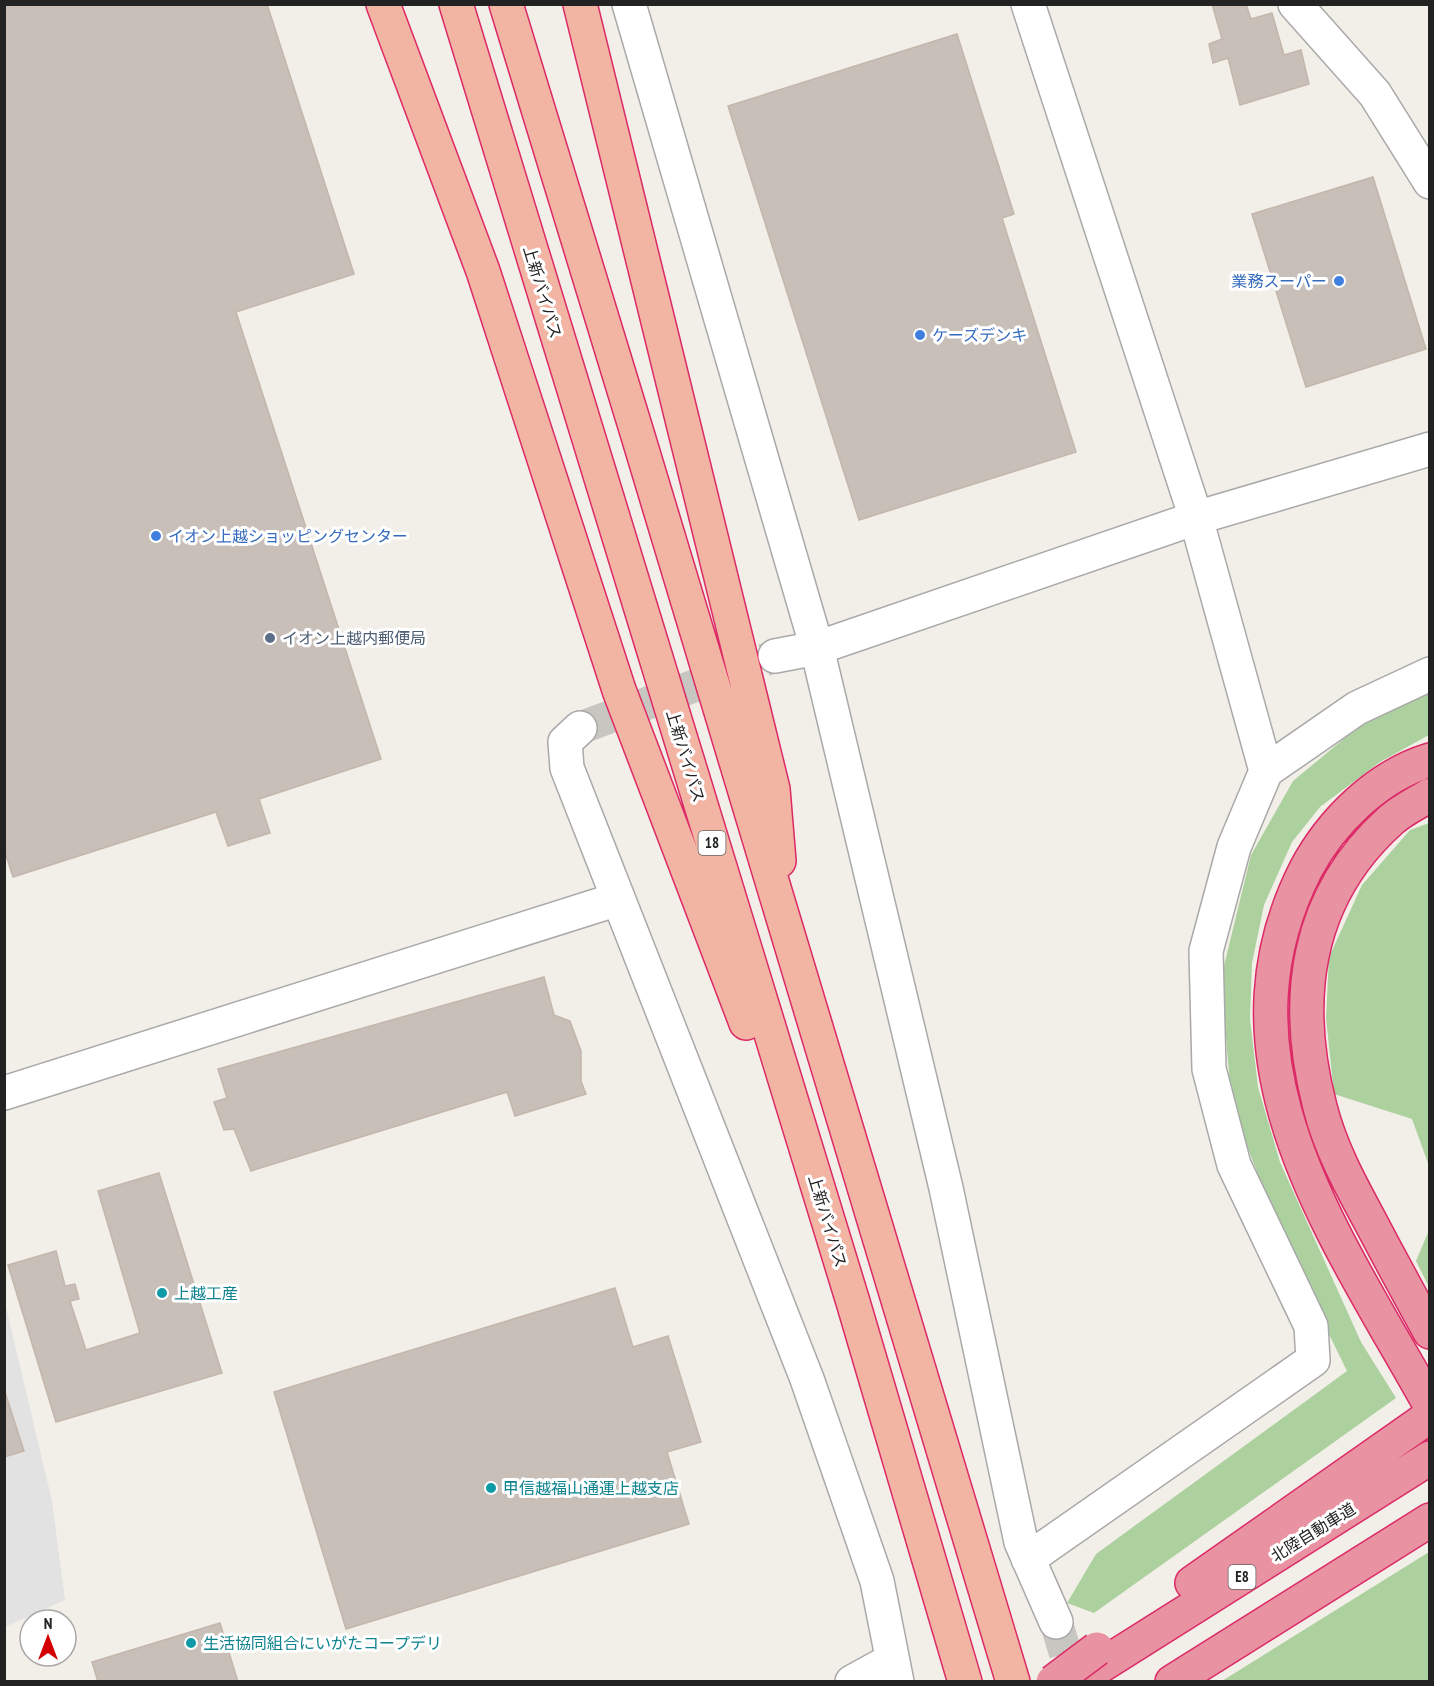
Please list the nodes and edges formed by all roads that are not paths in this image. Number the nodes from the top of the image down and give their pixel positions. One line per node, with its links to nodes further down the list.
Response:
1 (383, 4): 21 (highway)
2 (456, 4): 21 (highway, 上新バイパス / 18)
3 (506, 4): 19 (highway)
4 (580, 4): 19 (highway)
5 (629, 4): 11 (street)
6 (1028, 4): 10 (street)
7 (1295, 4): 8 (street)
8 (1430, 182)
9 (1430, 449): 10 (street)
10 (1196, 518): 11 (street); 16 (street)
11 (817, 648): 12 (street); 28 (street)
12 (775, 656)
13 (1430, 674): 16 (street)
14 (580, 728): 18 (street)
15 (1430, 760): 23 (highway)
16 (1266, 771): 28 (street)
17 (1430, 795): 22 (highway)
18 (618, 899): 20 (street); 31 (street)
19 (785, 929): 34 (highway)
20 (4, 1093)
21 (853, 1302): 33 (highway, 上新バイパス / 18)
22 (1430, 1332)
23 (1430, 1405)
24 (1430, 1416): 26 (highway)
25 (1430, 1458): 26 (highway)
26 (1373, 1477): 30 (highway)
27 (1418, 1527): 37 (highway)
28 (1029, 1559): 29 (street)
29 (1056, 1622)
30 (1100, 1656): 35 (highway, bridge); 36 (highway)
31 (895, 1671): 32 (street)
32 (852, 1682)
33 (965, 1682)
34 (1013, 1682)
35 (1053, 1682)
36 (1075, 1682)
37 (1172, 1682)

